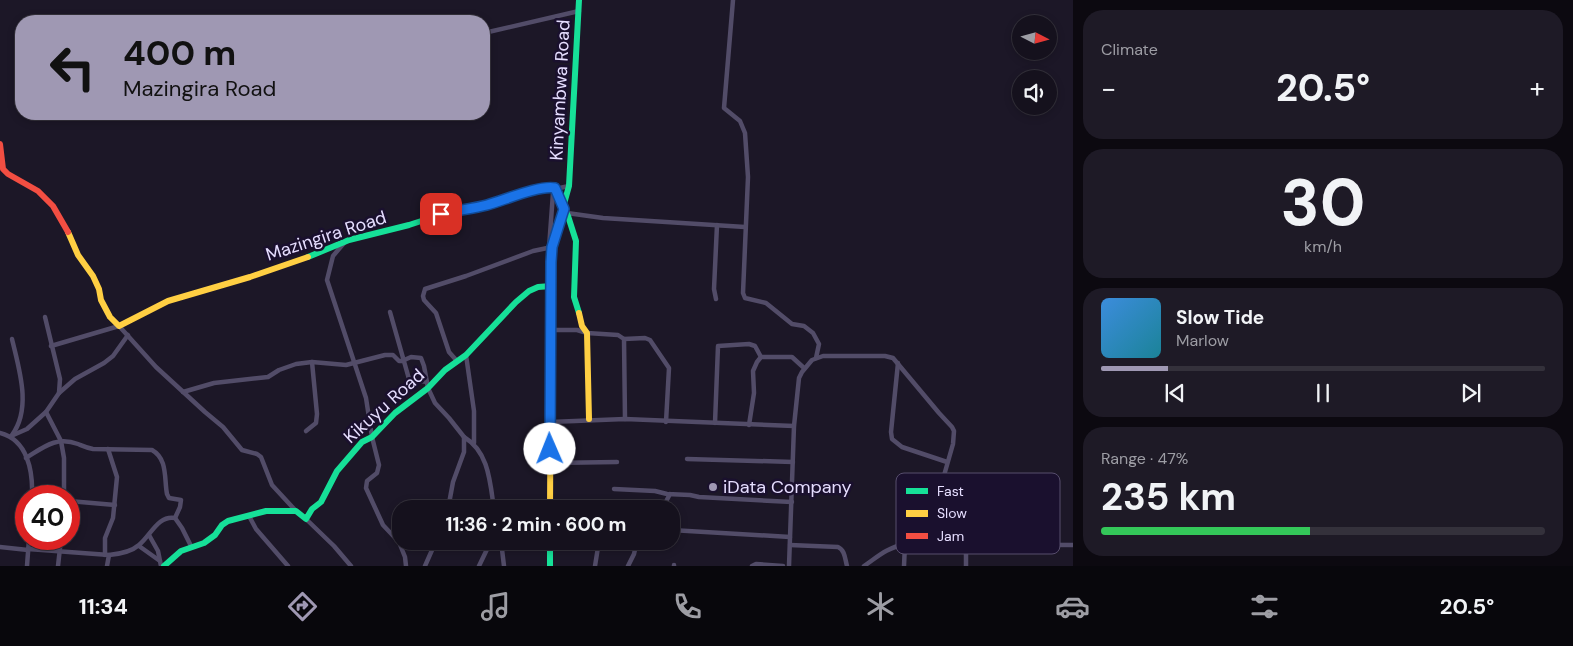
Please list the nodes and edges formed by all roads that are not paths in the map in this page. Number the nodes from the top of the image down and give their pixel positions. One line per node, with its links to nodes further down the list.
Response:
1 (579, 0): 3 (street, Kinyambwa Road)
2 (733, 0): 11 (street)
3 (579, 11): 4 (street); 7 (street, Kinyambwa Road)
4 (490, 32)
5 (0, 144): 6 (street)
6 (4, 175): 18 (street)
7 (569, 186): 8 (street); 9 (street, Kinyambwa Road)
8 (555, 188): 9 (street); 12 (street, Mazingira Road); 13 (street)
9 (565, 211): 10 (street); 13 (street, Kinyambwa Road); 20 (street)
10 (717, 225): 11 (street); 15 (street)
11 (745, 227): 27 (street)
12 (344, 243): 18 (street, Mazingira Road); 30 (street)
13 (551, 247): 14 (street, Kinyambwa Road); 31 (street)
14 (551, 286): 19 (street, Kinyambwa Road); 25 (street, Kikuyu Road)
15 (716, 299)
16 (390, 312): 28 (street)
17 (45, 317): 24 (street)
18 (119, 326): 21 (street); 24 (street)
19 (550, 330): 20 (street); 40 (street, Kinyambwa Road)
20 (587, 334): 23 (street); 38 (street)
21 (128, 336): 35 (street); 36 (street)
22 (12, 339): 47 (street)
23 (624, 339): 39 (street); 41 (street)
24 (51, 346): 36 (street)
25 (466, 355): 31 (street, Kikuyu Road); 51 (street)
26 (761, 357): 33 (street); 42 (street); 43 (street)
27 (816, 358): 32 (street); 33 (street)
28 (405, 361): 30 (street); 34 (street); 34 (street)
29 (312, 362): 30 (street); 35 (street); 45 (street)
30 (356, 362): 48 (street)
31 (457, 362): 34 (street, Kikuyu Road)
32 (898, 363): 57 (street); 57 (street)
33 (804, 368): 44 (street)
34 (427, 385): 48 (street, Kikuyu Road); 49 (street)
35 (183, 392): 71 (street)
36 (59, 393): 37 (street)
37 (46, 412): 47 (street); 50 (street)
38 (589, 419): 39 (street); 40 (street)
39 (625, 419): 41 (street)
40 (550, 422): 58 (street, Kinyambwa Road)
41 (666, 422): 42 (street)
42 (715, 424): 43 (street)
43 (749, 424): 44 (street)
44 (794, 426): 56 (street)
45 (306, 431)
46 (0, 433): 47 (street)
47 (11, 436): 53 (street)
48 (372, 437): 74 (street, Kikuyu Road); 102 (street)
49 (464, 437): 51 (street); 64 (street)
50 (61, 441): 52 (street); 53 (street); 61 (street)
51 (474, 443): 65 (street)
52 (108, 449): 70 (street); 73 (street)
53 (26, 458): 60 (street)
54 (686, 459): 56 (street)
55 (617, 462): 58 (street)
56 (793, 462): 69 (street)
57 (947, 462): 59 (street)
58 (550, 463): 66 (street, Kinyambwa Road)
59 (944, 473)
60 (32, 485)
61 (64, 485)
62 (614, 489): 63 (street)
63 (670, 494): 67 (street); 69 (street)
64 (450, 500)
65 (493, 500)
66 (550, 500)
67 (667, 500)
68 (80, 502): 70 (street)
69 (792, 502): 77 (street)
70 (115, 505): 95 (street)
71 (296, 512): 72 (street); 74 (street)
72 (249, 516): 81 (street); 100 (street)
73 (175, 518): 76 (street); 81 (street)
74 (306, 519): 101 (street)
75 (680, 531): 77 (street)
76 (149, 535): 80 (street); 96 (street)
77 (790, 537): 82 (street)
78 (1060, 545): 79 (street)
79 (1073, 545)
80 (139, 546): 95 (street); 96 (street)
81 (191, 546): 96 (street)
82 (790, 546): 111 (street); 112 (street)
83 (896, 546): 113 (street)
84 (0, 547): 85 (street)
85 (15, 548)
86 (28, 550): 97 (street)
87 (44, 550): 94 (street)
88 (432, 550): 103 (street)
89 (486, 550): 104 (street)
90 (502, 550): 105 (street)
91 (550, 550): 106 (street)
92 (598, 550): 107 (street)
93 (635, 550): 108 (street)
94 (60, 551): 95 (street); 98 (street)
95 (107, 555): 99 (street)
96 (162, 564)
97 (27, 566)
98 (58, 566)
99 (107, 566)
100 (288, 566)
101 (351, 566)
102 (406, 566)
103 (425, 566)
104 (479, 566)
105 (504, 566)
106 (550, 566)
107 (595, 566)
108 (628, 566)
109 (752, 566): 110 (street)
110 (783, 566)
111 (789, 566)
112 (847, 566)
113 (864, 566)

